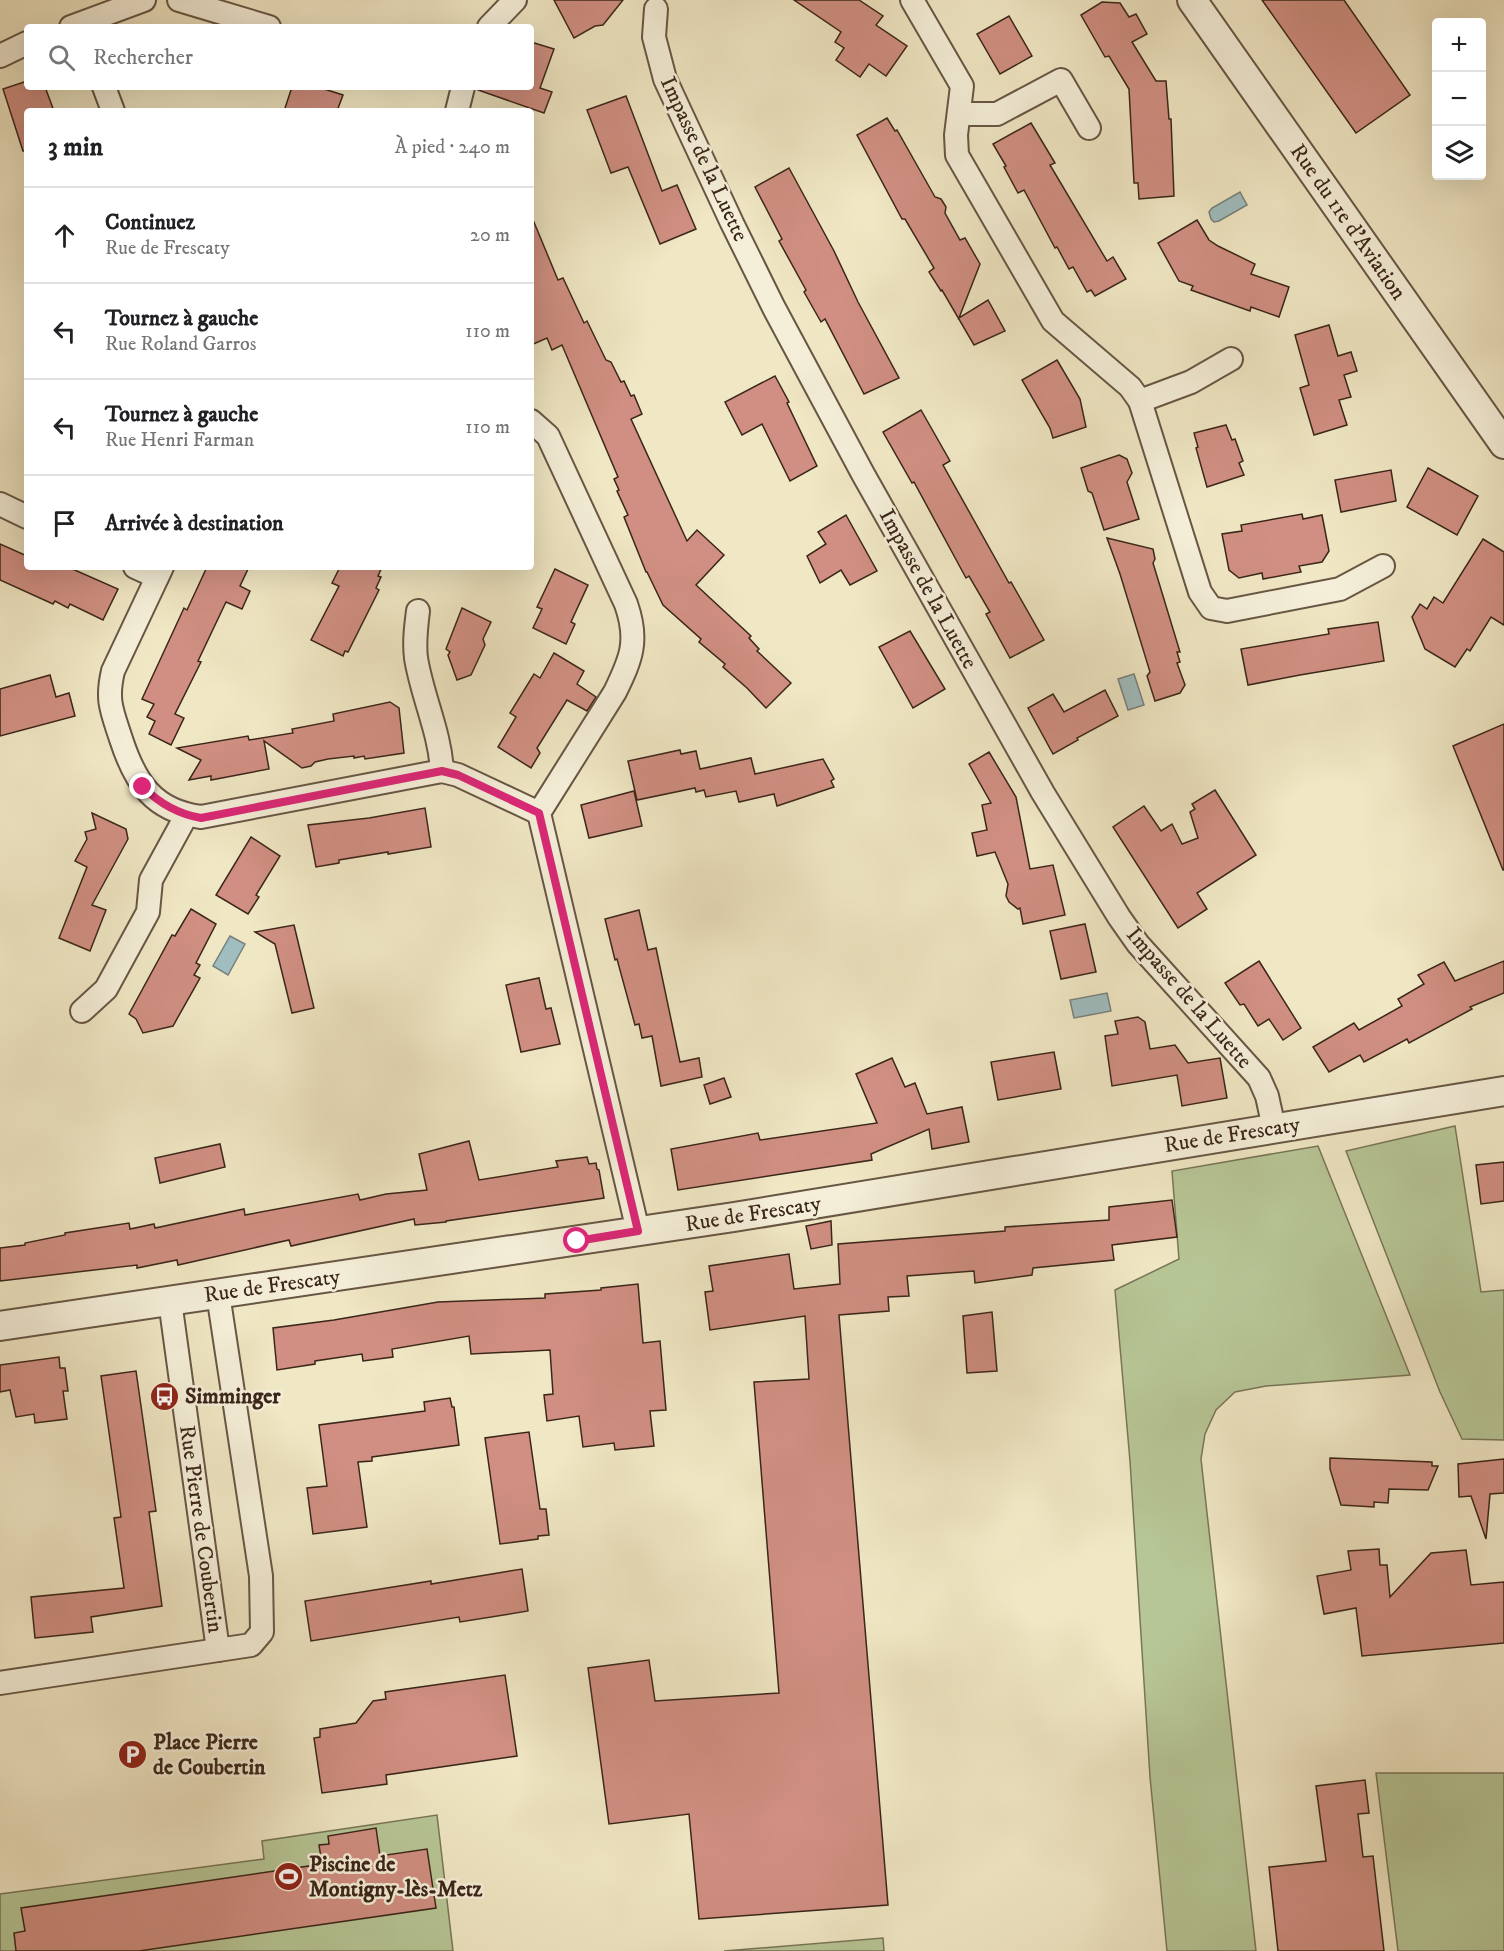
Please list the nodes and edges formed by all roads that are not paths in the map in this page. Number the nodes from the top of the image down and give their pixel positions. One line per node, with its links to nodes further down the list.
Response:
1 (144, 0): 7 (street)
2 (179, 0): 8 (street)
3 (515, 0): 9 (street)
4 (912, 0): 16 (street)
5 (1192, 0): 21 (street, Rue du 11e d'Aviation)
6 (656, 9): 32 (street, Impasse de la Luette)
7 (84, 19)
8 (258, 24)
9 (492, 24)
10 (24, 44): 11 (street)
11 (0, 56)
12 (105, 90): 14 (street)
13 (462, 90): 15 (street)
14 (112, 108)
15 (458, 108)
16 (959, 114): 17 (street); 19 (street)
17 (1089, 128)
18 (1231, 359): 19 (street)
19 (1140, 401): 24 (street)
20 (534, 424): 28 (street)
21 (1504, 444)
22 (0, 504): 23 (street)
23 (24, 516)
24 (1383, 566)
25 (160, 572): 29 (street)
26 (418, 611): 27 (street)
27 (442, 771): 28 (street); 29 (street)
28 (539, 813): 33 (street)
29 (186, 816): 30 (street)
30 (82, 1011)
31 (1504, 1091): 32 (street, Rue de Frescaty)
32 (1274, 1128): 33 (street, Rue de Frescaty)
33 (638, 1231): 34 (street, Rue de Frescaty)
34 (218, 1294): 35 (street, Rue de Frescaty); 37 (street, Rue Pierre de Coubertin)
35 (170, 1301): 36 (street, Rue de Frescaty); 37 (street, Rue Pierre de Coubertin)
36 (0, 1326)
37 (218, 1650): 38 (street, Rue Pierre de Coubertin)
38 (0, 1683)

